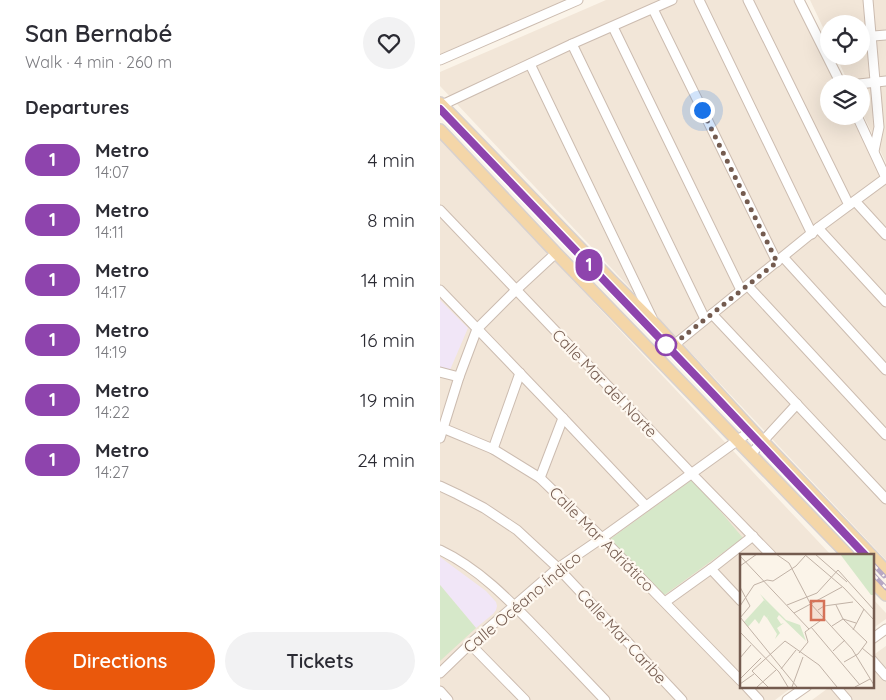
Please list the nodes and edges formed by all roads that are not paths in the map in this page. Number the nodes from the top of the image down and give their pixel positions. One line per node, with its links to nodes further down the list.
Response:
1 (578, 0): 15 (street)
2 (672, 0): 7 (street)
3 (699, 0): 28 (street)
4 (748, 0): 26 (street)
5 (799, 0): 10 (street)
6 (868, 0): 8 (street)
7 (653, 8): 9 (street); 31 (street)
8 (867, 15)
9 (613, 27): 13 (street); 32 (street)
10 (820, 34)
11 (886, 35): 12 (street)
12 (870, 37)
13 (572, 44): 16 (street); 36 (street)
14 (870, 57): 17 (street)
15 (440, 60)
16 (530, 64): 20 (street); 37 (street)
17 (875, 82): 18 (street); 19 (street); 22 (street)
18 (886, 82)
19 (870, 83)
20 (441, 104): 37 (main road)
21 (861, 125): 24 (street)
22 (882, 127): 24 (street)
23 (440, 130): 30 (main road)
24 (874, 151): 25 (street)
25 (886, 178): 26 (street)
26 (852, 203): 28 (street); 29 (street)
27 (440, 210): 34 (street, Calle Mar del Norte)
28 (815, 231): 31 (street); 35 (street)
29 (886, 235)
30 (556, 253): 34 (street); 50 (main road)
31 (780, 260): 32 (street); 40 (street)
32 (744, 288): 36 (street); 48 (street)
33 (440, 290): 38 (street)
34 (516, 290): 38 (street); 54 (street, Calle Mar del Norte)
35 (886, 302)
36 (708, 317): 39 (street); 44 (street)
37 (655, 324): 39 (main road)
38 (478, 329): 42 (street); 43 (street)
39 (674, 344): 47 (main road)
40 (886, 370)
41 (440, 372): 43 (street)
42 (520, 373): 45 (street); 52 (street)
43 (459, 376): 46 (street)
44 (797, 404): 51 (street); 57 (street)
45 (563, 418): 55 (street); 58 (street)
46 (442, 427): 49 (street); 52 (street, Calle Mar Adriático)
47 (752, 430): 50 (street, Calle Océano Índico); 51 (main road)
48 (886, 435)
49 (440, 438)
50 (738, 440): 53 (main road); 54 (street, Calle Océano Índico)
51 (763, 441): 53 (street); 64 (main road)
52 (493, 449): 55 (street, Calle Mar Adriático)
53 (751, 454): 63 (main road)
54 (691, 473): 58 (street, Calle Océano Índico); 59 (street, Calle Mar del Norte)
55 (540, 478): 60 (street, Calle Mar Adriático)
56 (440, 486): 66 (street, Calle Mar Caribe)
57 (886, 499)
58 (646, 506): 60 (street, Calle Océano Índico)
59 (753, 536): 62 (street, Calle Mar del Norte); 67 (street)
60 (602, 538): 66 (street, Calle Océano Índico); 72 (street, Calle Mar Adriático)
61 (440, 550): 73 (street)
62 (770, 554)
63 (847, 554)
64 (870, 554)
65 (873, 557): 68 (main road)
66 (558, 568): 73 (street, Calle Océano Índico); 88 (street, Calle Mar Caribe)
67 (711, 569): 71 (street); 72 (street)
68 (886, 571)
69 (873, 582): 70 (main road)
70 (886, 595)
71 (740, 600)
72 (666, 602): 80 (street, Calle Mar Adriático)
73 (514, 605): 76 (street, Calle Océano Índico); 87 (street)
74 (886, 630): 75 (street)
75 (873, 639)
76 (470, 644): 78 (street, Calle Océano Índico); 86 (street)
77 (873, 661): 79 (street)
78 (440, 673)
79 (886, 676)
80 (740, 680)
81 (748, 688): 89 (street)
82 (804, 688): 90 (street)
83 (837, 688): 91 (street)
84 (440, 691): 85 (street)
85 (448, 700)
86 (525, 700)
87 (605, 700)
88 (682, 700)
89 (759, 700)
90 (788, 700)
91 (847, 700)

